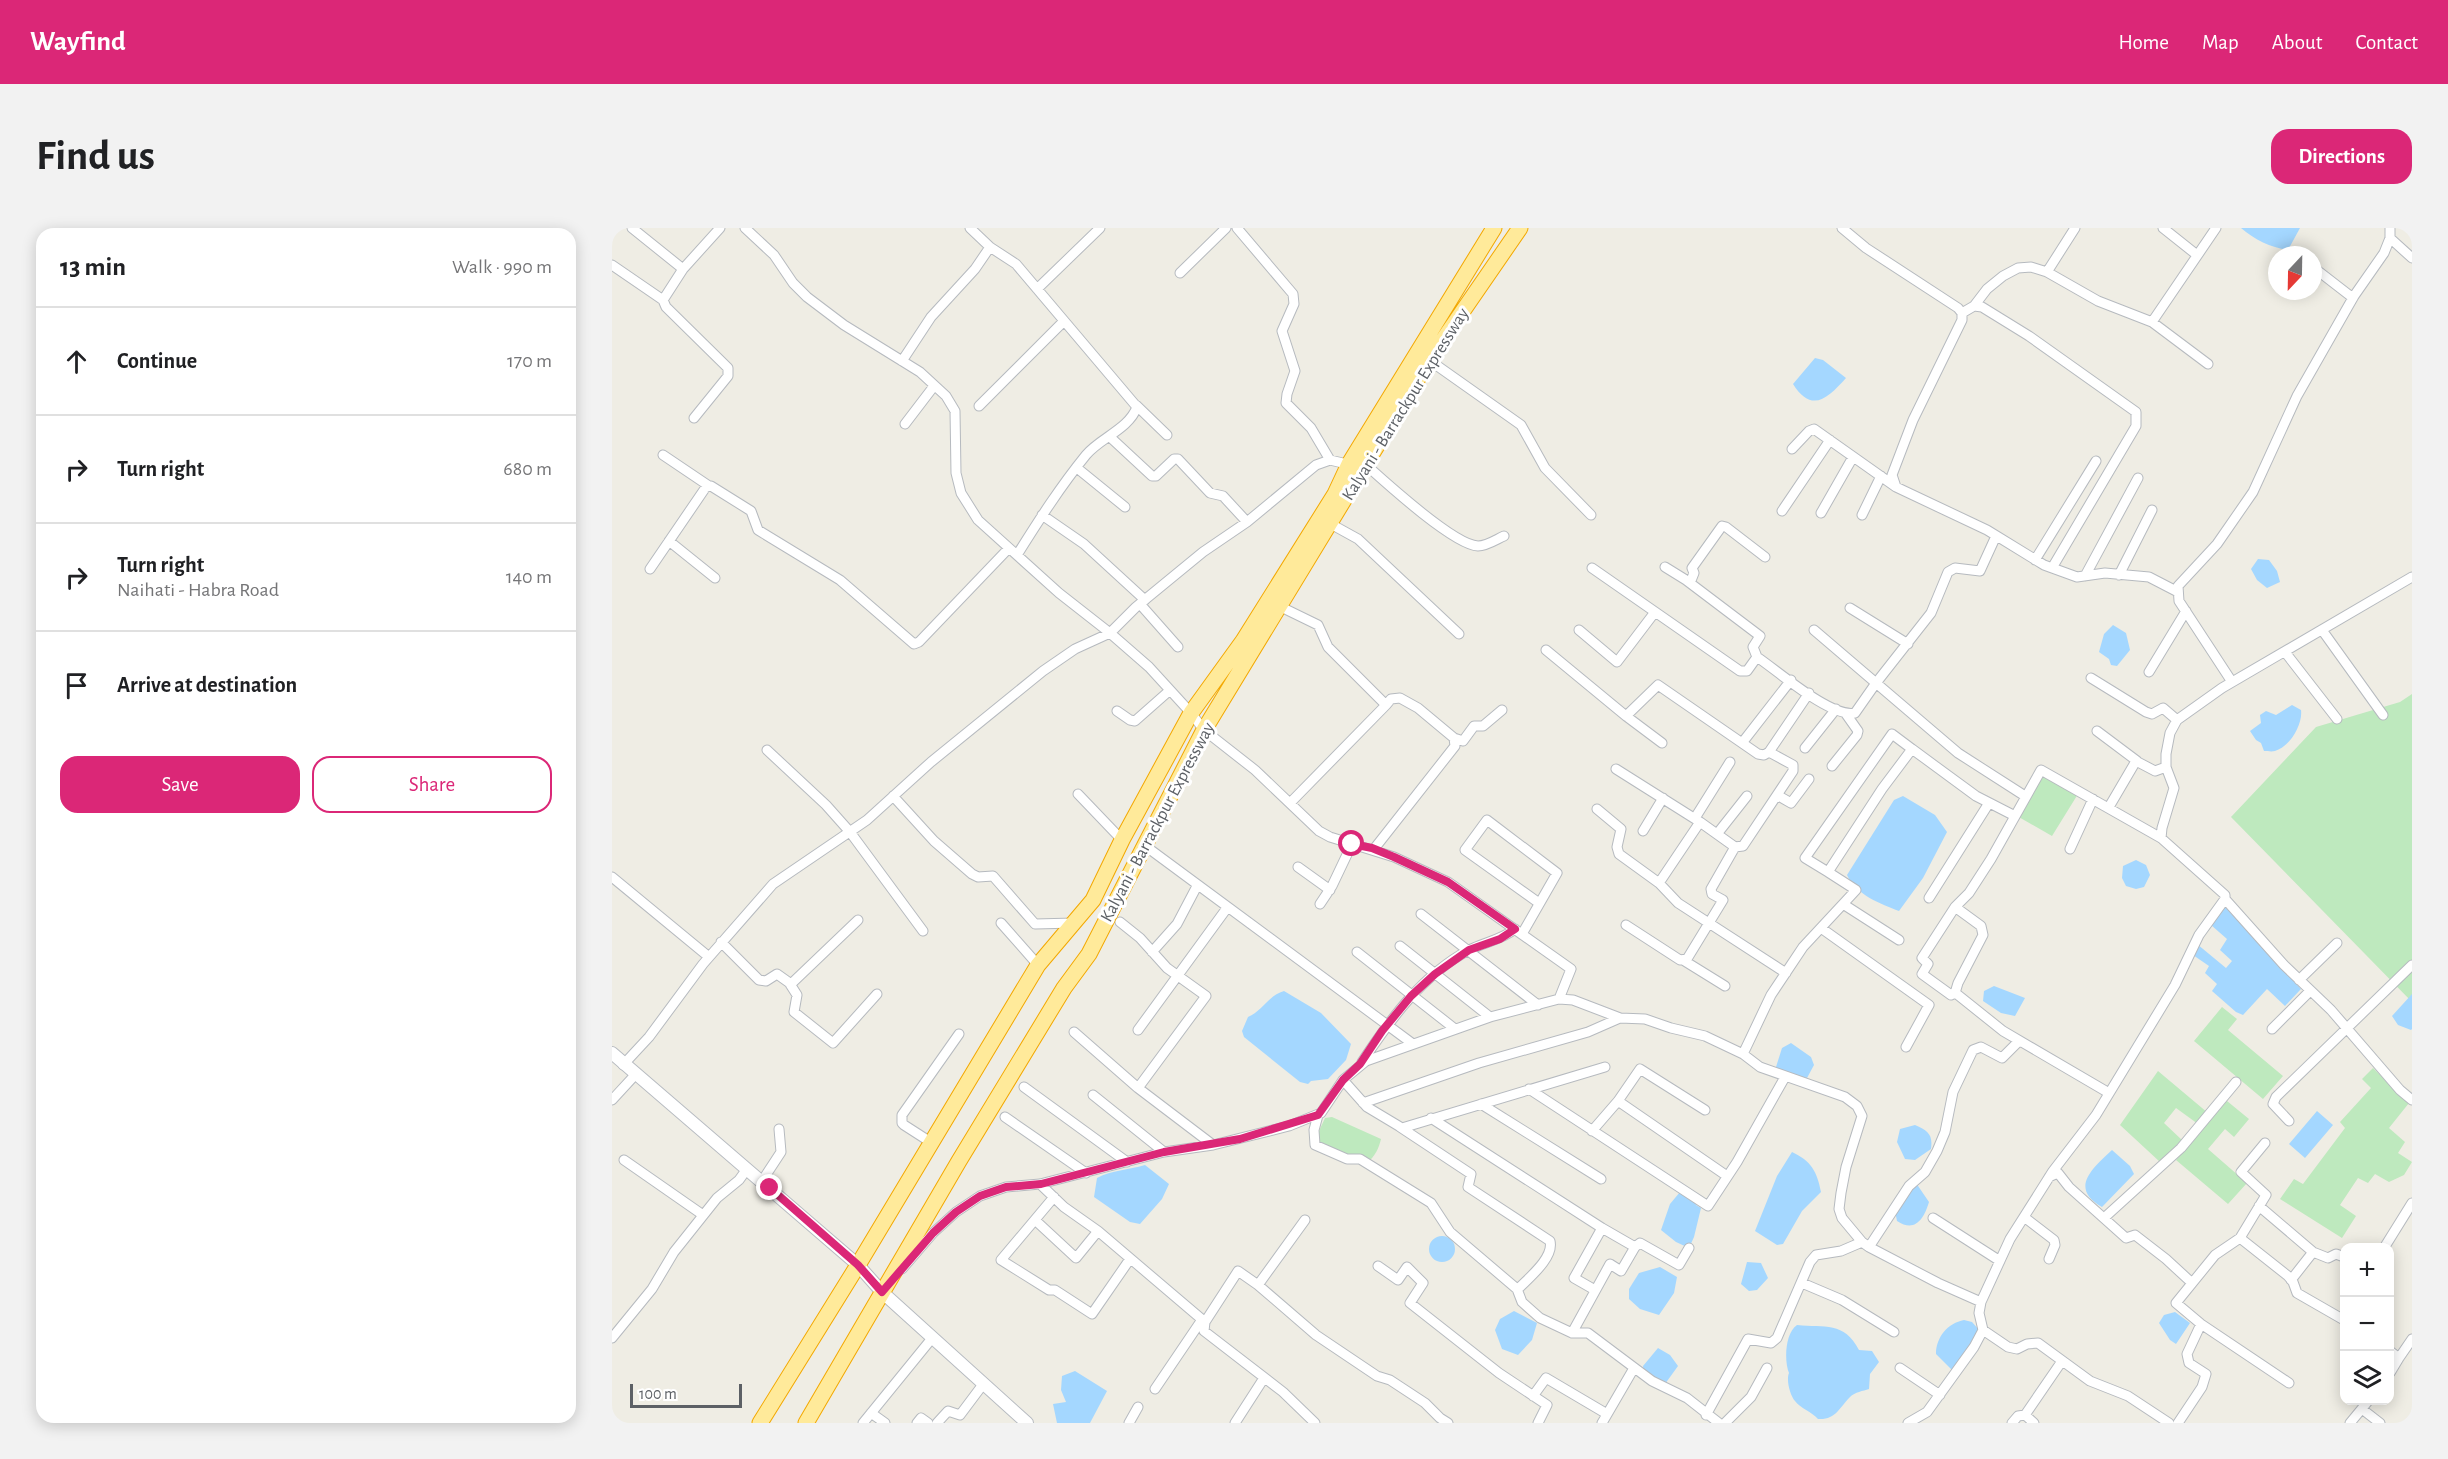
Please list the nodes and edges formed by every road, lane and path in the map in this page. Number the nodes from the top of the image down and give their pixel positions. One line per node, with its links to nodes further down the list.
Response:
1 (632, 228): 19 (street)
2 (720, 228): 19 (street)
3 (745, 228): 31 (street)
4 (970, 228): 15 (street)
5 (1100, 228): 23 (street)
6 (1226, 228): 21 (street)
7 (1237, 228): 44 (street)
8 (1494, 228): 46 (highway)
9 (1520, 228): 30 (highway, Kalyani - Barrackpur Expressway)
10 (1842, 228): 27 (street)
11 (2075, 228): 20 (street)
12 (2163, 228): 16 (street)
13 (2216, 228): 16 (street)
14 (2390, 233): 17 (street); 24 (street)
15 (990, 248): 23 (street); 31 (street)
16 (2197, 255): 29 (street)
17 (2412, 258)
18 (612, 265): 25 (street)
19 (682, 269): 25 (street)
20 (2047, 272): 26 (street); 29 (street)
21 (1180, 273)
22 (2322, 274): 24 (street)
23 (1037, 289): 28 (street)
24 (2353, 298): 77 (street)
25 (663, 300): 36 (street)
26 (1974, 306): 27 (street); 70 (street)
27 (1962, 313): 51 (street)
28 (1063, 322): 34 (street); 35 (street)
29 (2152, 322): 32 (street)
30 (1429, 360): 46 (highway, Kalyani - Barrackpur Expressway); 57 (street)
31 (902, 361): 33 (street)
32 (2208, 364)
33 (934, 386): 37 (street); 64 (street)
34 (1136, 405): 38 (street); 39 (street)
35 (979, 406)
36 (694, 418)
37 (905, 424)
38 (1167, 435)
39 (1110, 437): 47 (street); 59 (street)
40 (1830, 440): 41 (street); 43 (street); 54 (street)
41 (1792, 449)
42 (663, 455): 50 (street)
43 (1853, 457): 48 (street); 55 (street)
44 (1330, 460): 46 (street); 59 (street)
45 (2096, 461): 67 (street)
46 (1358, 467): 60 (highway, Kalyani - Barrackpur Expressway); 61 (street); 104 (highway)
47 (1077, 468): 52 (street); 56 (street)
48 (1881, 476): 51 (street); 58 (street)
49 (2138, 478): 73 (street)
50 (709, 486): 63 (street); 64 (street)
51 (1896, 487): 62 (street)
52 (1125, 507)
53 (2152, 510): 72 (street)
54 (1782, 511)
55 (1821, 513)
56 (1042, 515): 65 (street); 78 (street)
57 (1591, 515)
58 (1862, 515)
59 (1246, 522): 78 (street)
60 (1329, 523): 79 (highway, Kalyani - Barrackpur Expressway); 87 (street)
61 (1504, 536)
62 (1996, 536): 67 (street); 88 (street)
63 (669, 541): 71 (street); 75 (street)
64 (1009, 548): 65 (street)
65 (1017, 555): 86 (street)
66 (1765, 557): 76 (street)
67 (2035, 560): 70 (street)
68 (1665, 567): 76 (street)
69 (1592, 568): 82 (street)
70 (2052, 568): 73 (street)
71 (650, 569)
72 (2119, 574): 73 (street); 77 (street)
73 (2085, 576)
74 (2412, 577): 85 (street)
75 (715, 578)
76 (1690, 583): 92 (street)
77 (2178, 592): 81 (street)
78 (1142, 602): 86 (street); 89 (street)
79 (1279, 606): 100 (street); 110 (highway, Kalyani - Barrackpur Expressway)
80 (1850, 608): 88 (street)
81 (2186, 611): 93 (street); 96 (street)
82 (1655, 612): 83 (street); 92 (street)
83 (1579, 630)
84 (1814, 630): 97 (street)
85 (2322, 630): 91 (street); 106 (street)
86 (1110, 633): 98 (street); 128 (street)
87 (1459, 634)
88 (1908, 644): 97 (street)
89 (1178, 647)
90 (1546, 650): 107 (street)
91 (2285, 652): 96 (street); 108 (street)
92 (1758, 657): 95 (street)
93 (2149, 672)
94 (2091, 678): 109 (street)
95 (1791, 680): 99 (street); 114 (street)
96 (2232, 682): 109 (street)
97 (1876, 683): 105 (street); 129 (street)
98 (1169, 691): 103 (street); 104 (street)
99 (1809, 693): 101 (street); 118 (street)
100 (1386, 705): 112 (street); 132 (street)
101 (1836, 709): 105 (street); 115 (street)
102 (1502, 710): 112 (street)
103 (1117, 711)
104 (1191, 713): 110 (street); 142 (highway)
105 (1846, 714): 121 (street)
106 (2384, 715)
107 (1626, 716): 113 (street); 114 (street)
108 (2337, 719)
109 (2176, 720): 122 (street)
110 (1204, 730): 132 (street); 144 (highway, Kalyani - Barrackpur Expressway)
111 (2097, 731): 119 (street)
112 (1454, 738): 146 (street)
113 (1662, 743)
114 (1742, 743): 118 (street)
115 (1805, 748)
116 (1912, 749): 133 (street); 149 (street); 149 (street)
117 (767, 750): 139 (street)
118 (1769, 752): 127 (street)
119 (2137, 761): 122 (street); 134 (street)
120 (1730, 762): 137 (street)
121 (1832, 766)
122 (2166, 767): 141 (street)
123 (1616, 769): 130 (street)
124 (1809, 779): 127 (street)
125 (1078, 794): 142 (street)
126 (1747, 795): 140 (street)
127 (1777, 795): 145 (street)
128 (893, 796): 139 (street); 166 (street)
129 (2025, 796): 131 (street); 136 (street)
130 (1663, 798): 137 (street); 138 (street)
131 (2093, 799): 134 (street); 147 (street)
132 (1290, 803): 143 (street)
133 (1989, 803): 136 (street); 154 (street)
134 (2109, 807): 141 (street)
135 (1597, 809): 151 (street)
136 (2015, 816): 159 (street)
137 (1697, 820): 140 (street); 151 (street)
138 (1643, 831)
139 (850, 832): 169 (street); 172 (street)
140 (1717, 834): 145 (street)
141 (2162, 838): 155 (street)
142 (1122, 840): 166 (highway)
143 (1352, 844): 146 (street); 153 (street)
144 (1144, 845): 152 (street); 277 (highway, Kalyani - Barrackpur Expressway)
145 (1735, 847): 164 (street)
146 (1374, 849): 170 (street)
147 (2070, 849)
148 (1298, 867): 153 (street)
149 (1828, 872): 158 (street)
150 (612, 877): 178 (street)
151 (1659, 883): 164 (street)
152 (1197, 886): 160 (street); 176 (street)
153 (1330, 890): 157 (street)
154 (1929, 898)
155 (2225, 899): 186 (street); 220 (street)
156 (1539, 903): 156 (street); 170 (street)
157 (1320, 904)
158 (1843, 904): 168 (street); 171 (street)
159 (1955, 907): 185 (street); 191 (street)
160 (1227, 908): 184 (street); 198 (street)
161 (1420, 914): 175 (street)
162 (858, 920): 187 (street)
163 (1120, 922): 176 (street)
164 (1710, 922): 179 (street); 182 (street)
165 (1001, 923): 180 (street)
166 (1074, 923): 180 (highway)
167 (1626, 925): 179 (street)
168 (1821, 928): 182 (street); 190 (street)
169 (923, 931)
170 (1518, 932): 175 (street); 194 (street)
171 (1899, 940)
172 (722, 942): 178 (street); 187 (street)
173 (2337, 944): 186 (street)
174 (1400, 946): 183 (street)
175 (1469, 950): 183 (street); 195 (street)
176 (1152, 952): 184 (street)
177 (1357, 952): 193 (street)
178 (709, 957): 211 (street)
179 (1683, 960): 188 (street)
180 (1038, 965): 235 (highway)
181 (2412, 965): 201 (street)
182 (1786, 973): 209 (street)
183 (1435, 974): 193 (street); 196 (street)
184 (1178, 975): 202 (street); 218 (street)
185 (1924, 976): 190 (street); 191 (street)
186 (2299, 980): 189 (street)
187 (790, 984): 192 (street)
188 (1725, 986)
189 (2310, 991): 200 (street); 201 (street)
190 (1912, 993): 207 (street)
191 (1956, 993): 205 (street)
192 (877, 994)
193 (1411, 996): 198 (street); 199 (street)
194 (1559, 999): 195 (street); 197 (street)
195 (1538, 1005): 196 (street)
196 (1490, 1017): 199 (street)
197 (1620, 1018): 209 (street); 225 (street)
198 (1388, 1025): 206 (street); 210 (street)
199 (1455, 1029): 206 (street)
200 (2272, 1029)
201 (2347, 1029): 223 (street); 231 (street)
202 (1138, 1030)
203 (1074, 1032): 218 (street)
204 (959, 1034): 235 (street)
205 (2019, 1041): 220 (street); 261 (street)
206 (1413, 1044): 210 (street)
207 (1906, 1047)
208 (612, 1053): 211 (main road)
209 (1743, 1054): 214 (street)
210 (1360, 1064): 215 (street)
211 (623, 1065): 213 (main road)
212 (1605, 1067): 219 (street)
213 (634, 1075): 222 (street); 241 (main road)
214 (1785, 1077): 243 (street); 261 (street)
215 (1343, 1080): 225 (street); 228 (street)
216 (2236, 1082): 254 (street)
217 (1024, 1087): 240 (street)
218 (1138, 1088): 237 (street)
219 (1529, 1089): 226 (street); 234 (street)
220 (2109, 1093): 244 (street)
221 (1093, 1095): 238 (street)
222 (612, 1100)
223 (2412, 1100)
224 (1618, 1101): 227 (street); 234 (street); 243 (street)
225 (1363, 1103): 232 (street)
226 (1481, 1104): 230 (street); 245 (street)
227 (1705, 1110)
228 (1318, 1115): 237 (street); 275 (street)
229 (1005, 1117): 242 (street)
230 (1431, 1118): 232 (street); 257 (street)
231 (2289, 1120)
232 (1400, 1127): 275 (street)
233 (779, 1129): 246 (street)
234 (1592, 1131): 243 (street)
235 (932, 1143): 269 (highway)
236 (2265, 1143): 250 (street)
237 (1213, 1145): 238 (street)
238 (1164, 1152): 240 (street)
239 (624, 1160): 251 (street)
240 (1127, 1162): 242 (street)
241 (747, 1169): 246 (main road); 251 (street)
242 (1086, 1173): 247 (street)
243 (1727, 1176)
244 (2049, 1177): 252 (street); 254 (street)
245 (1601, 1179)
246 (762, 1181): 269 (main road)
247 (1041, 1184): 248 (street); 277 (street)
248 (1054, 1197): 255 (street); 258 (street)
249 (2412, 1203): 260 (street)
250 (2259, 1206): 259 (street); 264 (street)
251 (703, 1215): 286 (street)
252 (2024, 1217): 267 (street); 268 (street)
253 (1933, 1218): 268 (street)
254 (2104, 1218): 273 (street)
255 (1035, 1220): 258 (street); 266 (street)
256 (1305, 1220): 274 (street)
257 (1602, 1228): 262 (street); 276 (street)
258 (1098, 1231): 266 (street)
259 (2240, 1238): 271 (street); 273 (street)
260 (2387, 1243)
261 (1866, 1245): 272 (street); 278 (street)
262 (1635, 1246): 263 (street); 276 (street)
263 (1689, 1248)
264 (2313, 1252): 265 (street); 271 (street)
265 (2340, 1256)
266 (1130, 1259): 280 (street)
267 (2049, 1259)
268 (2000, 1260): 278 (street)
269 (858, 1265): 277 (main road); 309 (highway)
270 (1378, 1266): 300 (street)
271 (2291, 1280): 279 (street)
272 (1802, 1283): 283 (street); 305 (street)
273 (2192, 1283): 281 (street)
274 (1258, 1285): 280 (street); 320 (street)
275 (1517, 1289): 284 (street)
276 (1595, 1290): 284 (street)
277 (882, 1292): 285 (main road); 310 (highway, Kalyani - Barrackpur Expressway)
278 (1981, 1302): 282 (street)
279 (2340, 1318)
280 (1203, 1322): 295 (street); 298 (street)
281 (2201, 1324): 297 (street); 328 (street)
282 (1983, 1330): 290 (street); 299 (street)
283 (1894, 1332)
284 (1572, 1333): 292 (street)
285 (933, 1337): 296 (main road); 304 (street)
286 (612, 1338)
287 (2412, 1339): 289 (street)
288 (2394, 1355): 289 (street)
289 (2399, 1358): 291 (street)
290 (2062, 1361): 306 (street); 327 (street)
291 (2394, 1366)
292 (1634, 1368): 305 (street); 308 (street)
293 (1767, 1368): 323 (street)
294 (1900, 1368): 299 (street)
295 (1264, 1378): 318 (street); 319 (street)
296 (984, 1383): 307 (street); 316 (main road)
297 (2289, 1383)
298 (1155, 1389)
299 (1940, 1395): 324 (street)
300 (1533, 1396): 308 (street); 321 (street)
301 (2366, 1405): 303 (street)
302 (1138, 1407): 317 (street)
303 (2362, 1409): 329 (street); 330 (street)
304 (871, 1413): 311 (street); 312 (street)
305 (1706, 1415): 322 (street)
306 (2025, 1415): 325 (street); 326 (street)
307 (961, 1419): 315 (street)
308 (1604, 1419)
309 (760, 1423)
310 (806, 1423)
311 (863, 1423)
312 (885, 1423)
313 (917, 1423): 314 (street)
314 (928, 1423)
315 (938, 1423)
316 (1027, 1423)
317 (1129, 1423)
318 (1235, 1423)
319 (1315, 1423)
320 (1448, 1423)
321 (1538, 1423)
322 (1719, 1423)
323 (1725, 1423)
324 (1908, 1423)
325 (2012, 1423)
326 (2034, 1423)
327 (2169, 1423)
328 (2178, 1423)
329 (2350, 1423)
330 (2380, 1423)

